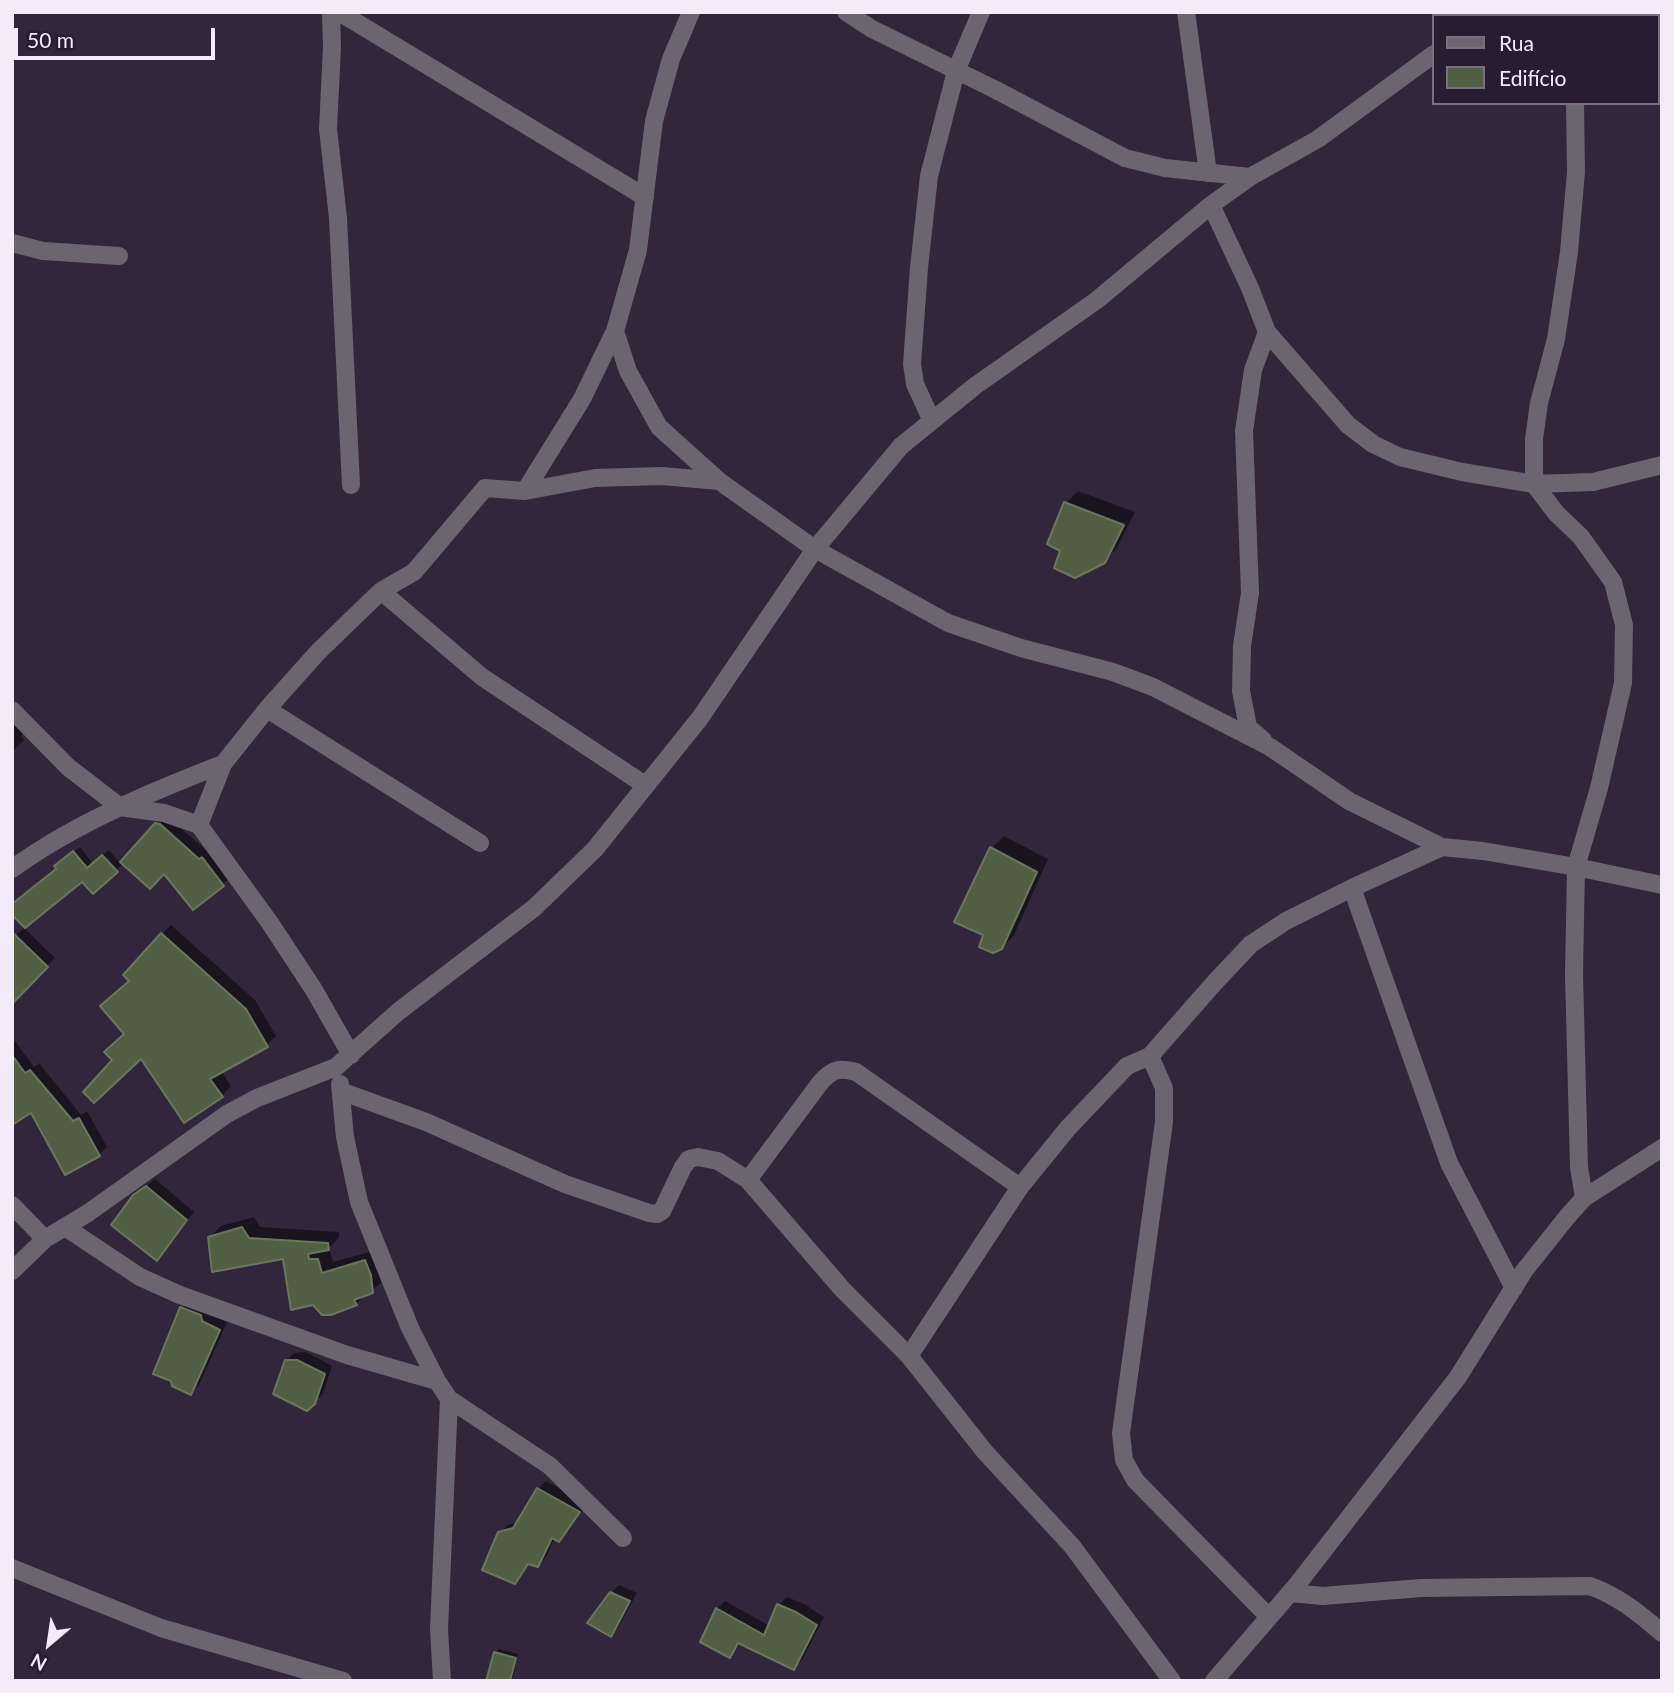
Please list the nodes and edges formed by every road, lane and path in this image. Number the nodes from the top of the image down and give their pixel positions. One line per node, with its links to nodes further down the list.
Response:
1 (331, 12): 22 (street)
2 (339, 12): 12 (street)
3 (691, 12): 12 (street)
4 (846, 12): 8 (street)
5 (981, 12): 8 (street)
6 (1186, 12): 10 (street)
7 (1432, 55): 11 (street)
8 (956, 71): 10 (street); 18 (street)
9 (1575, 105): 21 (street)
10 (1208, 173): 11 (street)
11 (1250, 177): 13 (street)
12 (645, 197): 16 (street)
13 (1211, 205): 17 (street); 18 (street)
14 (12, 243): 15 (street)
15 (119, 256)
16 (615, 331): 20 (street); 23 (street)
17 (1267, 332): 21 (street); 28 (street)
18 (932, 421): 24 (street)
19 (1662, 465): 21 (street)
20 (719, 481): 23 (street); 24 (street)
21 (1534, 484): 35 (street)
22 (351, 485)
23 (525, 491): 25 (street)
24 (815, 549): 28 (street); 30 (street)
25 (381, 591): 26 (street); 30 (street)
26 (267, 709): 29 (street); 33 (street)
27 (12, 710): 31 (street)
28 (1270, 747): 34 (street)
29 (223, 764): 31 (street); 32 (street)
30 (645, 785): 39 (street)
31 (120, 807): 32 (street); 36 (street)
32 (199, 825): 39 (street)
33 (480, 843)
34 (1442, 847): 35 (street); 38 (street)
35 (1576, 867): 37 (street); 46 (street)
36 (12, 869)
37 (1662, 885)
38 (1352, 888): 40 (street); 51 (street)
39 (351, 1055): 41 (street)
40 (1150, 1056): 45 (street); 58 (street)
41 (336, 1067): 42 (street); 48 (street)
42 (342, 1092): 44 (street); 53 (street)
43 (1662, 1148): 46 (street)
44 (748, 1181): 45 (street); 52 (street)
45 (1020, 1187): 52 (street)
46 (1584, 1198): 51 (street)
47 (12, 1205): 49 (street)
48 (65, 1227): 49 (street); 53 (street)
49 (45, 1239): 50 (street)
50 (12, 1271)
51 (1514, 1288): 57 (street)
52 (909, 1356): 62 (street)
53 (437, 1381): 54 (street)
54 (449, 1399): 55 (street); 61 (street)
55 (623, 1538)
56 (12, 1568): 60 (street)
57 (1290, 1593): 58 (street); 59 (street)
58 (1269, 1617): 63 (street)
59 (1662, 1633)
60 (343, 1681)
61 (442, 1681)
62 (1171, 1681)
63 (1214, 1681)

